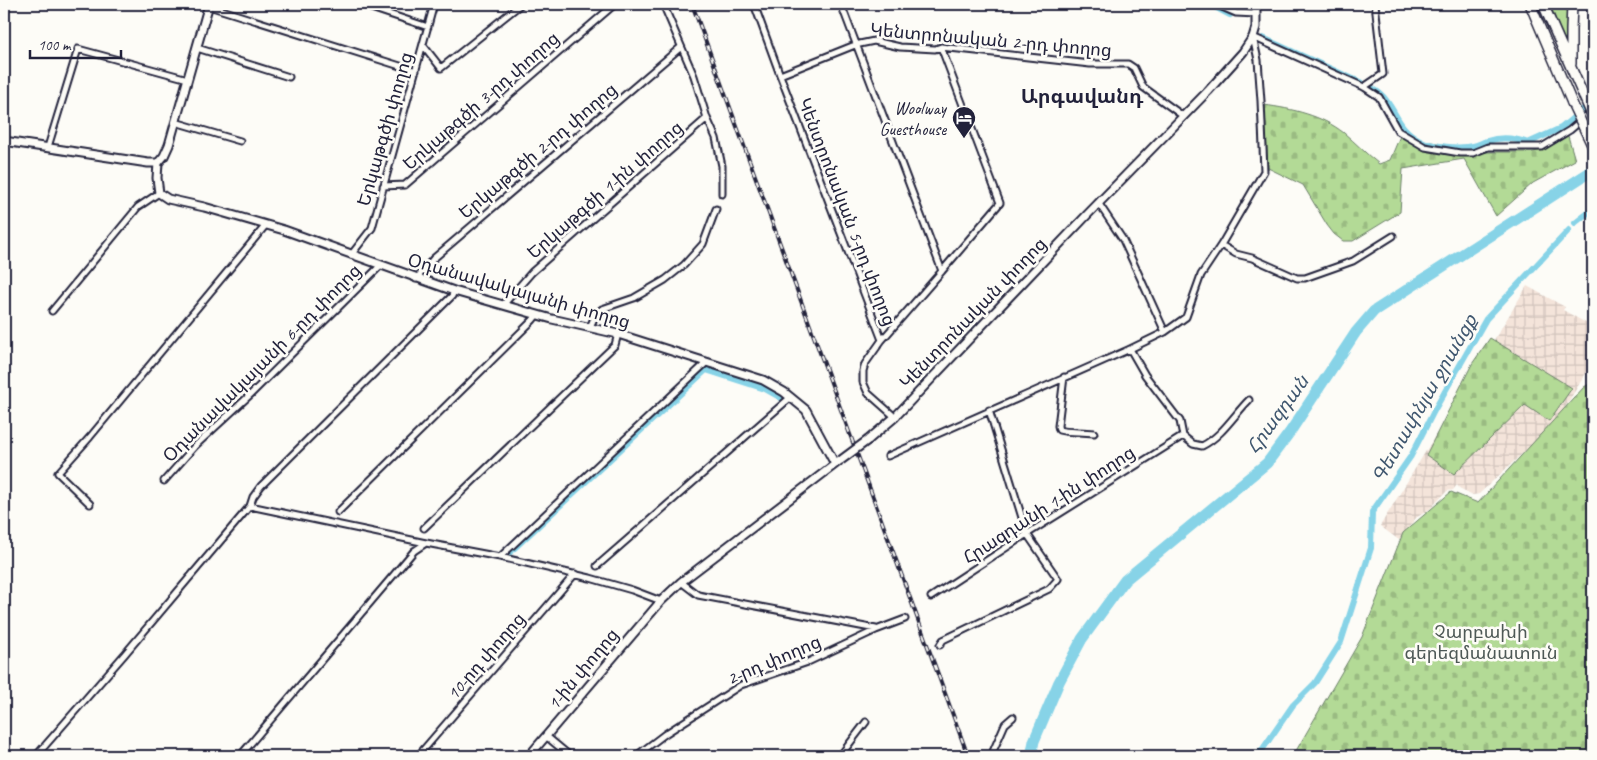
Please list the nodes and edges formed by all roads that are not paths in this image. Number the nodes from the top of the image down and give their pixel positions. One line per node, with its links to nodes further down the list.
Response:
1 (359, 4): 16 (street)
2 (434, 4): 16 (street, Երկաթգծի փողոց)
3 (521, 4): 18 (street)
4 (615, 4): 39 (street, Երկաթգծի 3-րդ փողոց)
5 (663, 4): 20 (street)
6 (754, 4): 25 (street, Կենտրոնական 5-րդ փողոց)
7 (840, 4): 19 (street)
8 (1215, 4): 15 (street)
9 (1256, 4): 15 (street)
10 (1375, 4): 28 (street)
11 (1530, 4): 37 (highway, bridge)
12 (1542, 4): 23 (highway)
13 (1572, 4): 23 (highway)
14 (209, 5): 22 (street); 24 (street)
15 (1256, 14): 17 (street)
16 (428, 27): 18 (street, Երկաթգծի փողոց)
17 (1254, 37): 28 (street); 30 (street, Կենտրոնական փողոց); 46 (street)
18 (423, 45): 24 (street, Երկաթգծի փողոց)
19 (855, 45): 21 (street, Կենտրոնական 2-րդ փողոց); 25 (street, Կենտրոնական 2-րդ փողոց); 49 (street)
20 (681, 47): 32 (street); 50 (street, Երկաթգծի 2-րդ փողոց)
21 (941, 47): 30 (street, Կենտրոնական 2-րդ փողոց); 49 (street)
22 (196, 48): 26 (street); 27 (street)
23 (1571, 69): 31 (highway, bridge)
24 (416, 71): 39 (street, Երկաթգծի փողոց)
25 (780, 75): 58 (street, Կենտրոնական 5-րդ փողոց)
26 (289, 77)
27 (188, 79): 33 (street); 36 (street)
28 (1364, 87): 29 (street)
29 (1593, 110)
30 (1183, 116): 42 (street, Կենտրոնական փողոց)
31 (1593, 117)
32 (707, 118): 41 (street); 52 (street, Երկաթգծի 1-ին փողոց)
33 (175, 122): 35 (street); 38 (street)
34 (4, 141): 36 (street)
35 (240, 141)
36 (48, 147): 38 (street)
37 (1593, 147)
38 (158, 163): 40 (street)
39 (384, 186): 47 (street, Երկաթգծի փողոց)
40 (159, 194): 44 (street, Օդանավակայանի փողոց); 53 (street)
41 (722, 194)
42 (1099, 204): 56 (street); 65 (street, Կենտրոնական փողոց)
43 (716, 209): 55 (street)
44 (266, 225): 47 (street, Օդանավակայանի փողոց); 71 (street)
45 (1393, 236): 46 (street)
46 (1221, 245): 56 (street)
47 (351, 255): 48 (street, Օդանավակայանի փողոց)
48 (380, 266): 50 (street, Օդանավակայանի փողոց); 70 (street, Օդանավակայանի 6-րդ փողոց)
49 (942, 271): 58 (street)
50 (416, 279): 51 (street, Օդանավակայանի փողոց)
51 (454, 291): 52 (street, Օդանավակայանի փողոց); 72 (street)
52 (503, 305): 54 (street, Օդանավակայանի փողոց)
53 (52, 311)
54 (537, 314): 55 (street, Օդանավակայանի փողոց); 73 (street)
55 (590, 327): 57 (street, Օդանավակայանի փողոց)
56 (1165, 332): 59 (street)
57 (618, 334): 60 (street, Օդանավակայանի փողոց); 74 (street)
58 (882, 340): 65 (street, Կենտրոնական 5-րդ փողոց)
59 (1130, 349): 61 (street); 67 (street)
60 (707, 362): 62 (street, Օդանավակայանի փողոց); 77 (street)
61 (1064, 377): 64 (street); 66 (street)
62 (791, 397): 69 (street, Օդանավակայանի փողոց); 78 (street)
63 (1249, 400): 67 (street)
64 (989, 410): 68 (street); 75 (street)
65 (895, 417): 69 (street, Կենտրոնական փողոց, bridge)
66 (1094, 433)
67 (1183, 436): 75 (street, Հրազդանի 1-ին փողոց)
68 (888, 456)
69 (838, 462): 80 (street, Կենտրոնական փողոց)
70 (164, 481)
71 (90, 504)
72 (250, 506): 76 (street); 89 (street)
73 (338, 512)
74 (424, 528)
75 (1026, 534): 81 (street, Հրազդանի 1-ին փողոց); 85 (street)
76 (426, 543): 77 (street); 90 (street)
77 (500, 557): 79 (street)
78 (597, 566)
79 (575, 574): 82 (street); 91 (street, 10-րդ փողոց)
80 (681, 582): 82 (street, Կենտրոնական փողոց); 84 (street)
81 (931, 597)
82 (661, 601): 88 (street, 1-ին փողոց)
83 (905, 619): 84 (street, 2-րդ փողոց)
84 (876, 630): 94 (street, 2-րդ փողոց)
85 (940, 645)
86 (1013, 717): 96 (street)
87 (866, 722): 95 (street)
88 (546, 736): 92 (street, 1-ին փողոց); 93 (street)
89 (36, 756)
90 (240, 756)
91 (418, 756)
92 (528, 756)
93 (570, 756)
94 (636, 756)
95 (840, 756)
96 (991, 756)

